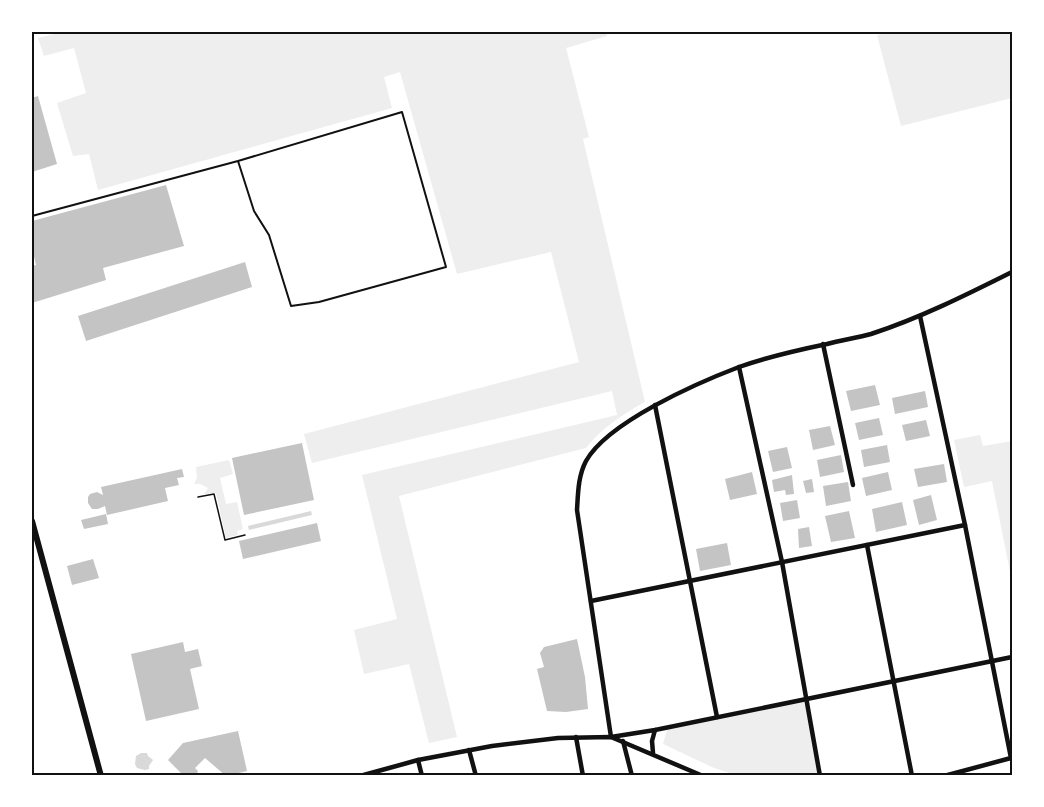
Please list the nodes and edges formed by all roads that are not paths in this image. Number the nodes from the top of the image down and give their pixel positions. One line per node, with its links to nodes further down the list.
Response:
1 (238, 161): 1 (lane); 2 (lane)
2 (32, 216)
3 (1012, 272): 4 (street)
4 (920, 316): 5 (street); 10 (street)
5 (823, 344): 6 (street); 8 (street)
6 (740, 367): 7 (street); 12 (street)
7 (655, 405): 13 (street); 14 (street)
8 (853, 484)
9 (32, 521): 28 (main road)
10 (965, 525): 11 (street); 16 (street)
11 (867, 545): 12 (street); 17 (street)
12 (782, 562): 13 (street); 18 (street)
13 (689, 581): 14 (street); 19 (street)
14 (591, 601): 21 (street)
15 (1012, 657): 16 (street)
16 (992, 661): 17 (street); 26 (street)
17 (894, 681): 18 (street); 36 (street)
18 (807, 699): 19 (street); 35 (street)
19 (717, 717): 20 (street)
20 (655, 730): 21 (street); 25 (street)
21 (611, 736): 22 (street); 23 (street)
22 (576, 737): 24 (street); 32 (street)
23 (623, 741): 25 (street); 33 (street)
24 (469, 750): 27 (street); 31 (street)
25 (653, 753): 34 (street)
26 (1012, 758): 37 (street)
27 (418, 760): 29 (street); 30 (street)
28 (101, 776)
29 (360, 776)
30 (422, 776)
31 (476, 776)
32 (583, 776)
33 (632, 776)
34 (703, 776)
35 (820, 776)
36 (912, 776)
37 (944, 776)

